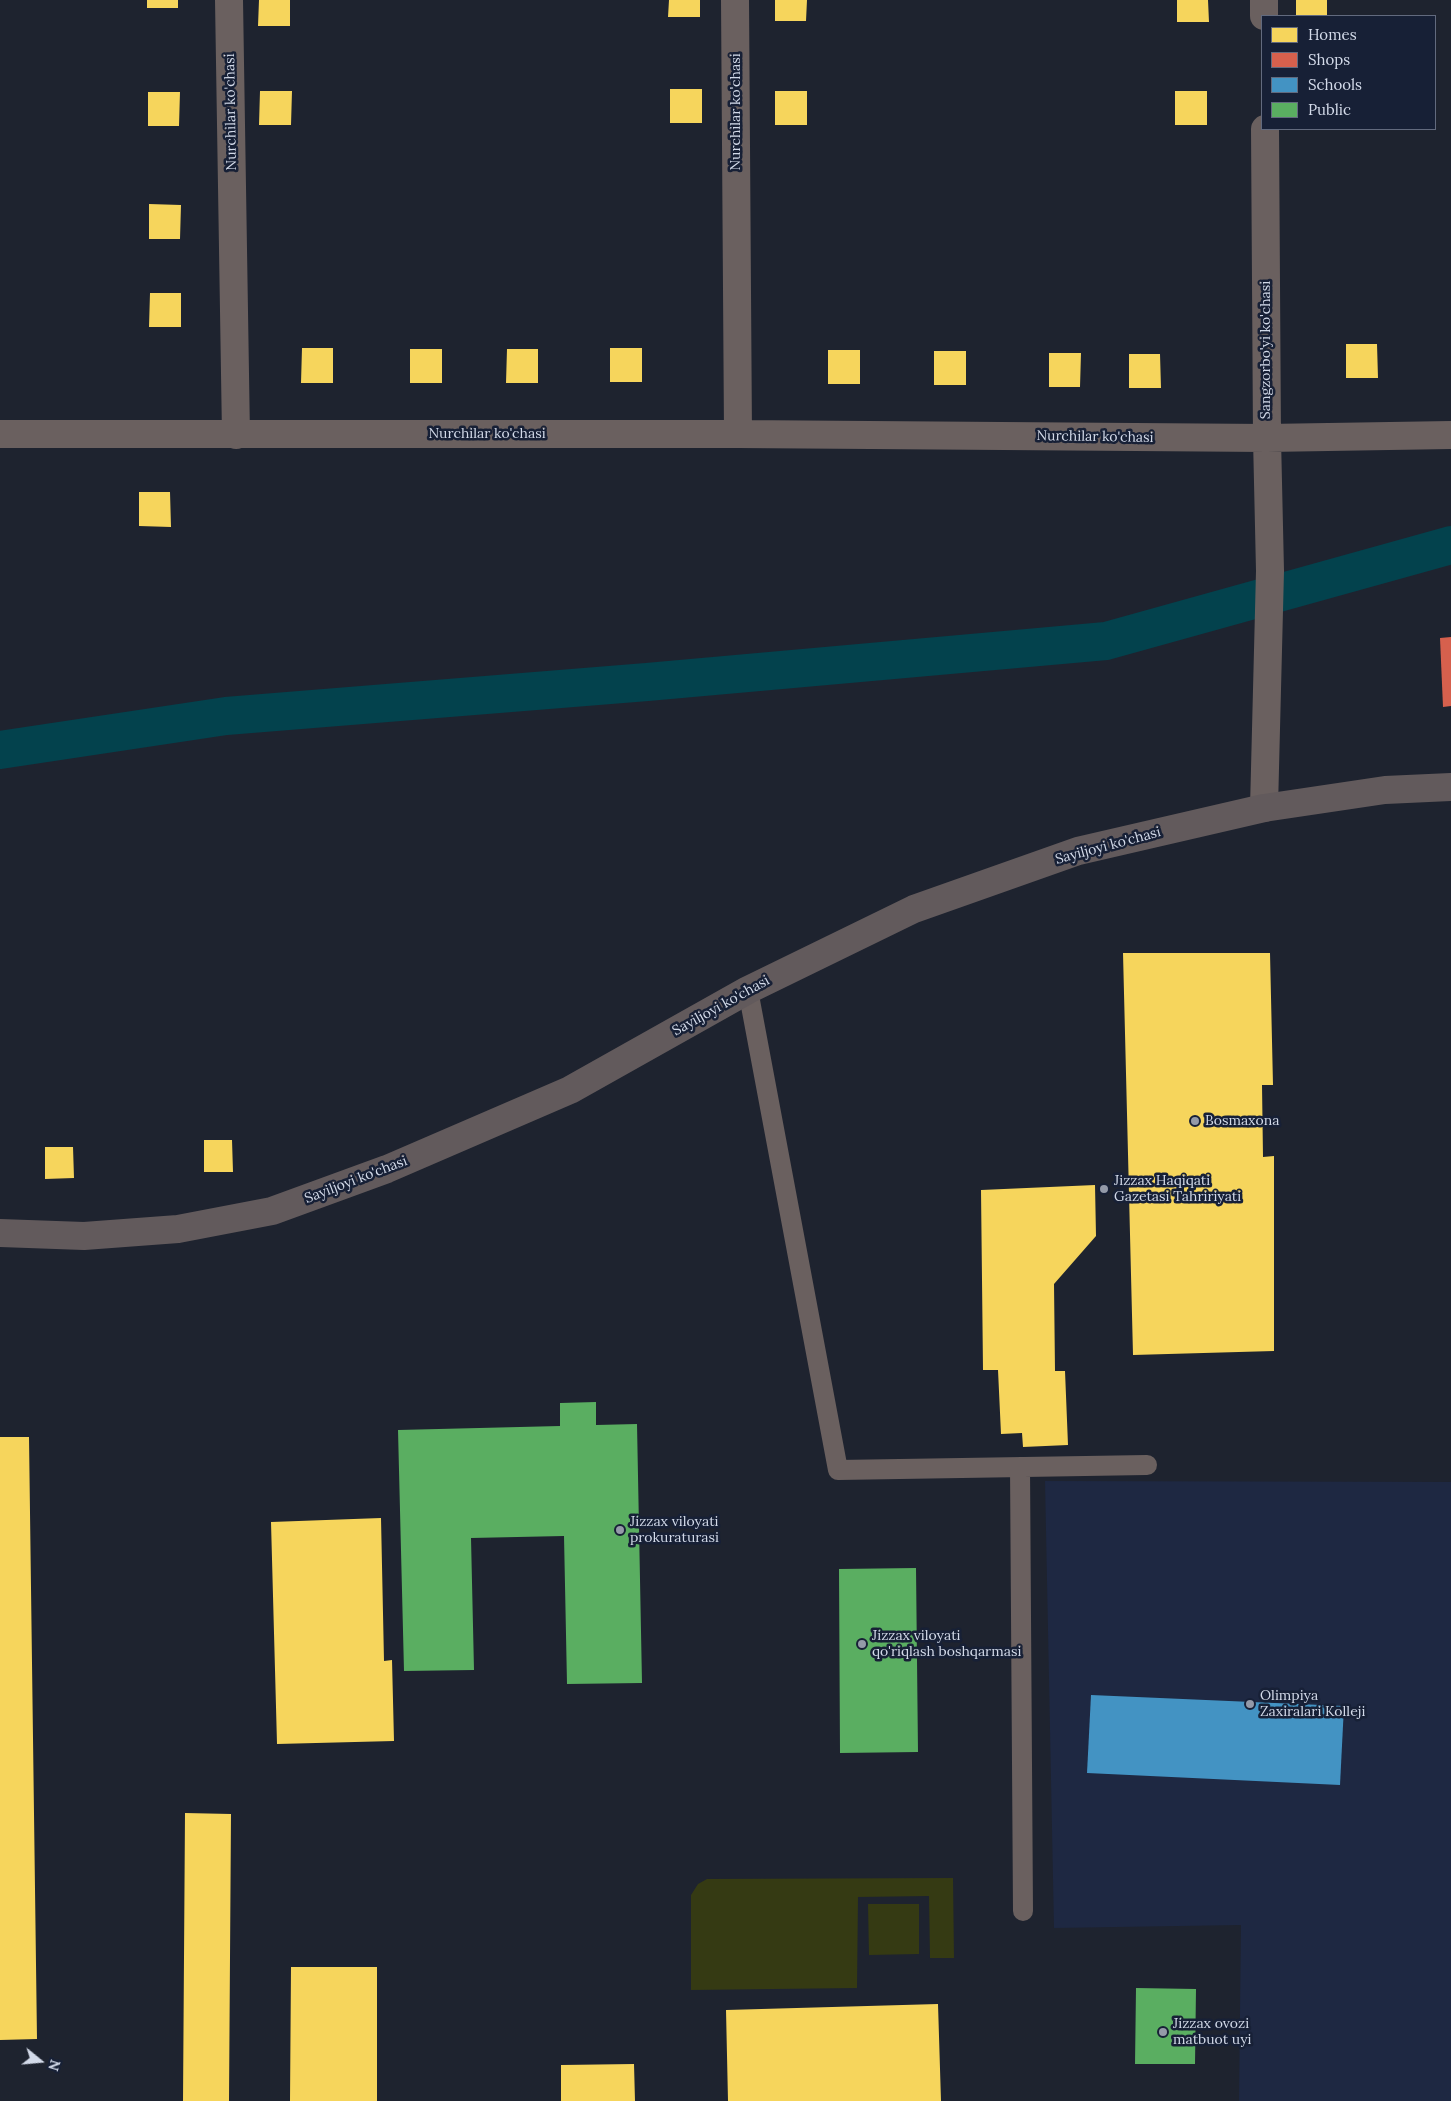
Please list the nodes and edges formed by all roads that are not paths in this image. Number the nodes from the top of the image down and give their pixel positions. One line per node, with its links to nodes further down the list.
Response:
1 (229, 0): 8 (street, Nurchilar ko'chasi)
2 (735, 0): 7 (street, Nurchilar ko'chasi)
3 (1264, 0): 4 (street)
4 (1264, 15)
5 (1265, 130): 10 (street, Sangzorbo'yi ko'chasi)
6 (0, 434): 8 (street, Nurchilar ko'chasi)
7 (738, 434): 8 (street, Nurchilar ko'chasi); 10 (street, Nurchilar ko'chasi)
8 (236, 435)
9 (1451, 435): 10 (street, Nurchilar ko'chasi)
10 (1267, 438): 12 (street, Sangzorbo'yi ko'chasi)
11 (1451, 787): 12 (main road, Sayiljoyi ko'chasi)
12 (1264, 808): 13 (main road, Sayiljoyi ko'chasi)
13 (748, 990): 14 (main road, Sayiljoyi ko'chasi); 16 (lane)
14 (0, 1233)
15 (1147, 1465): 16 (lane)
16 (1020, 1467): 17 (lane)
17 (1023, 1910)

